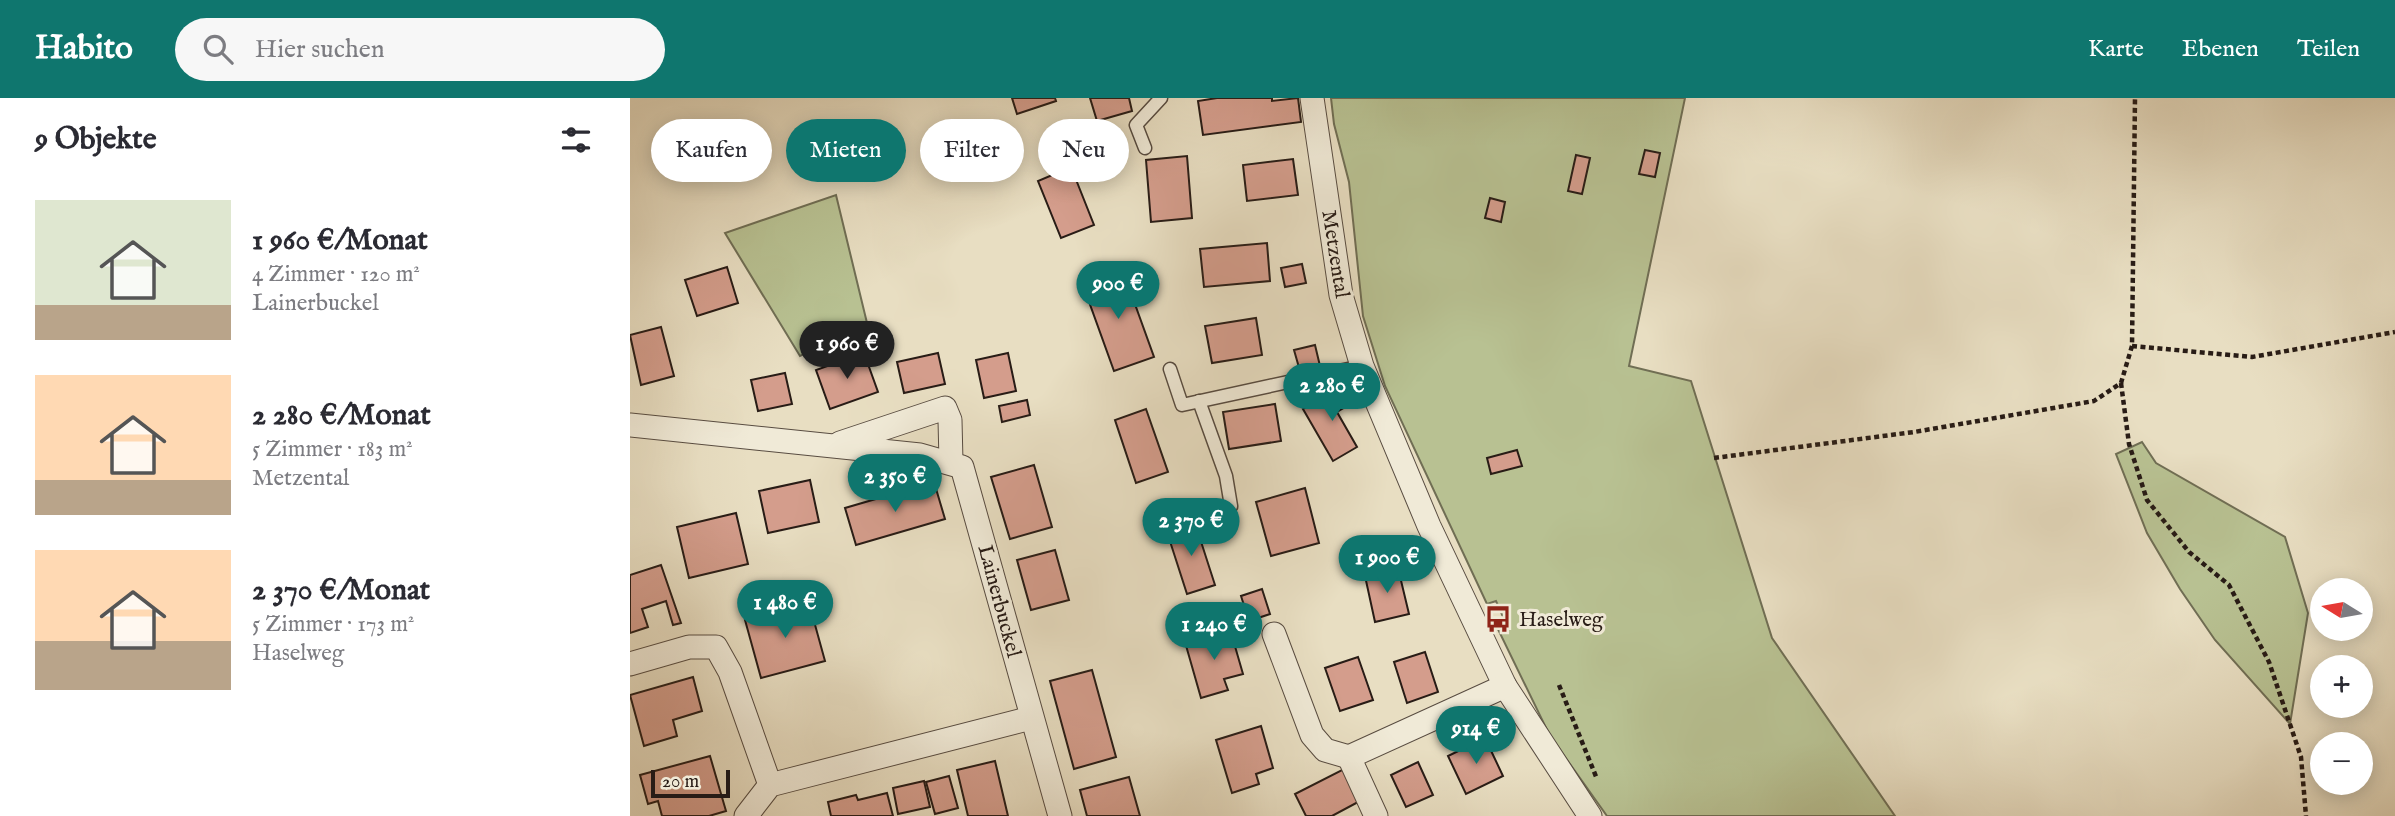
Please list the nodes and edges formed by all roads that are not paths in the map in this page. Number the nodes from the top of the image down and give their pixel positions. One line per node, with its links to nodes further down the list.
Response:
1 (1161, 98): 3 (lane)
2 (1312, 98): 4 (street, Metzental)
3 (1145, 148)
4 (1362, 366): 6 (lane); 13 (street, Metzental)
5 (1170, 369): 6 (lane)
6 (1199, 401): 10 (lane)
7 (630, 425): 8 (street)
8 (834, 445): 9 (street); 9 (street)
9 (951, 462): 14 (street, Lainerbuckel)
10 (1204, 518)
11 (1274, 634): 15 (street)
12 (630, 664): 16 (street)
13 (1505, 686): 15 (street); 17 (street, Metzental)
14 (1031, 718): 16 (street); 19 (street, Lainerbuckel)
15 (1349, 757): 20 (street)
16 (770, 785): 18 (street)
17 (1587, 811)
18 (746, 816)
19 (1060, 816)
20 (1376, 816)

